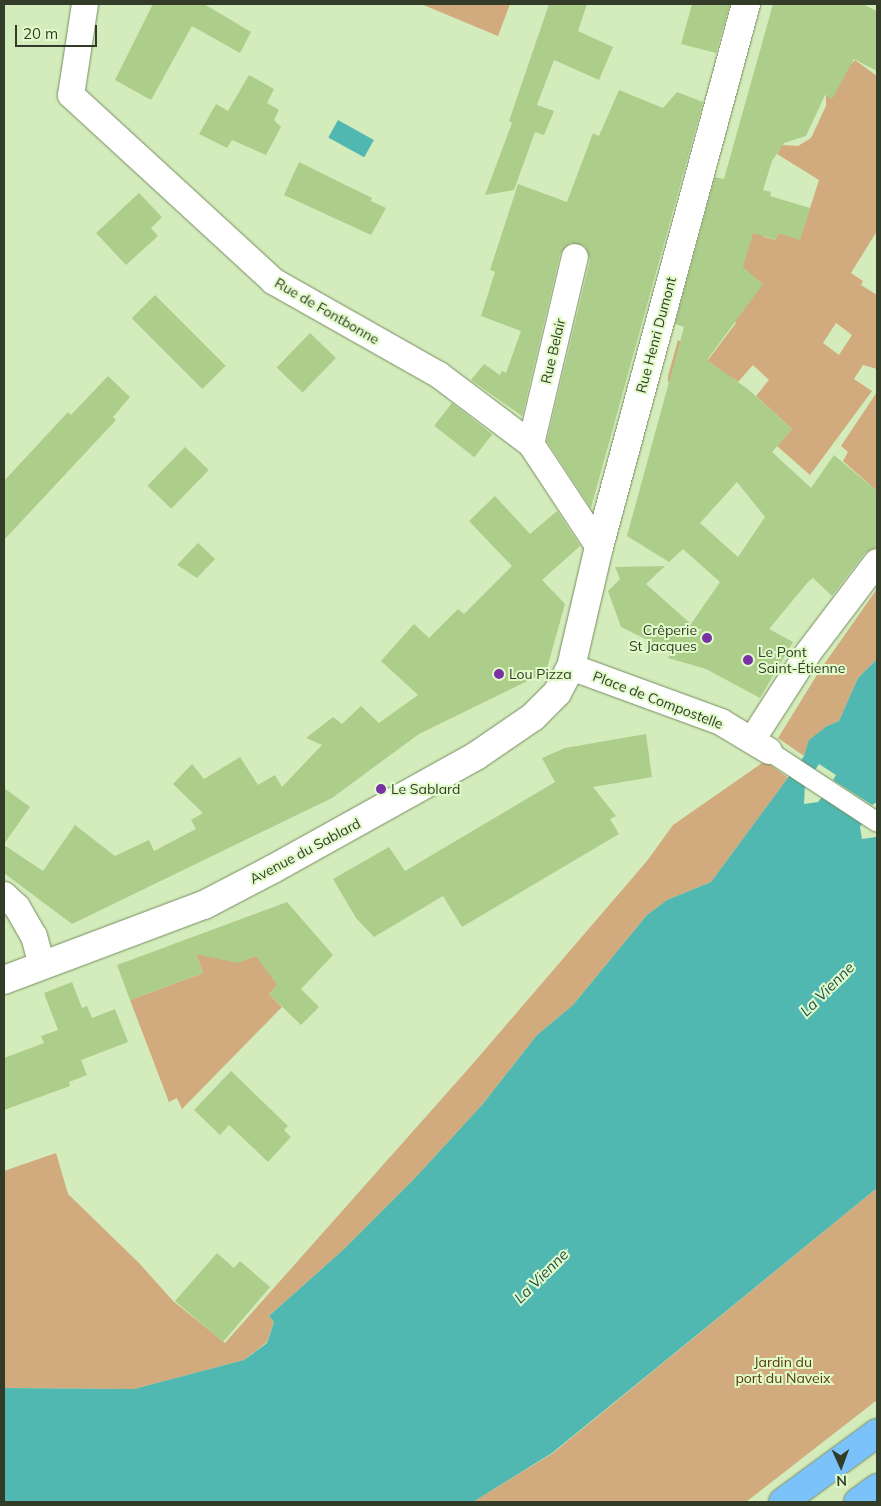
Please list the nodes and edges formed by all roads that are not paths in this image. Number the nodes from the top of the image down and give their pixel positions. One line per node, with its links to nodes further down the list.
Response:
1 (85, 4): 4 (street, Rue de Fontbonne)
2 (746, 4): 5 (street, Rue Henri Dumont)
3 (575, 257): 4 (street, Rue Belair)
4 (531, 444): 5 (street, Rue de Fontbonne)
5 (599, 547): 7 (street, Rue Henri Dumont)
6 (877, 562): 8 (street)
7 (571, 667): 8 (street, Place de Compostelle); 11 (street, Avenue du Sablard)
8 (760, 746): 9 (street)
9 (877, 822)
10 (4, 895): 11 (street)
11 (42, 966): 12 (street, Avenue du Sablard)
12 (4, 980)
13 (877, 1433): 15 (main road)
14 (877, 1488): 16 (main road)
15 (783, 1502)
16 (858, 1502)

